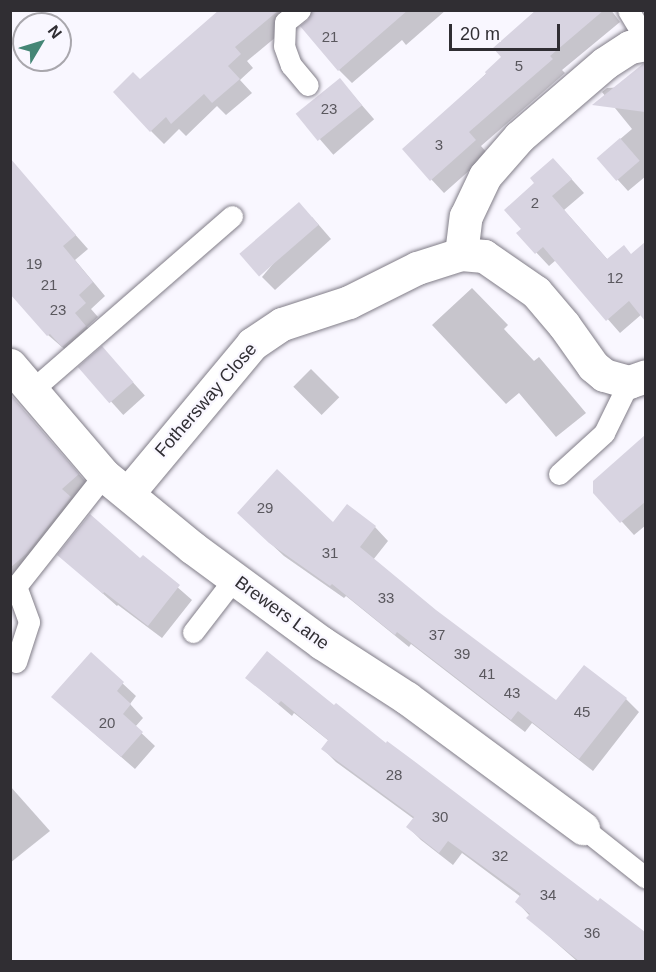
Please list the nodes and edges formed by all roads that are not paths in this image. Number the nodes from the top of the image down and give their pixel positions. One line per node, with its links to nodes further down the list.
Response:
1 (300, 10): 4 (lane)
2 (628, 10): 3 (lane)
3 (645, 42): 6 (street)
4 (308, 85)
5 (232, 216): 9 (lane)
6 (461, 254): 8 (street, Fothersway Close); 11 (street, Fothersway Close)
7 (10, 365): 9 (street, Brewers Lane)
8 (637, 379): 10 (lane)
9 (32, 390): 11 (street, Brewers Lane)
10 (560, 474)
11 (116, 484): 12 (street, Brewers Lane); 13 (lane)
12 (234, 579): 14 (lane); 16 (street, Brewers Lane)
13 (14, 590): 15 (lane)
14 (193, 632)
15 (16, 662)
16 (583, 828): 17 (lane)
17 (645, 878)

